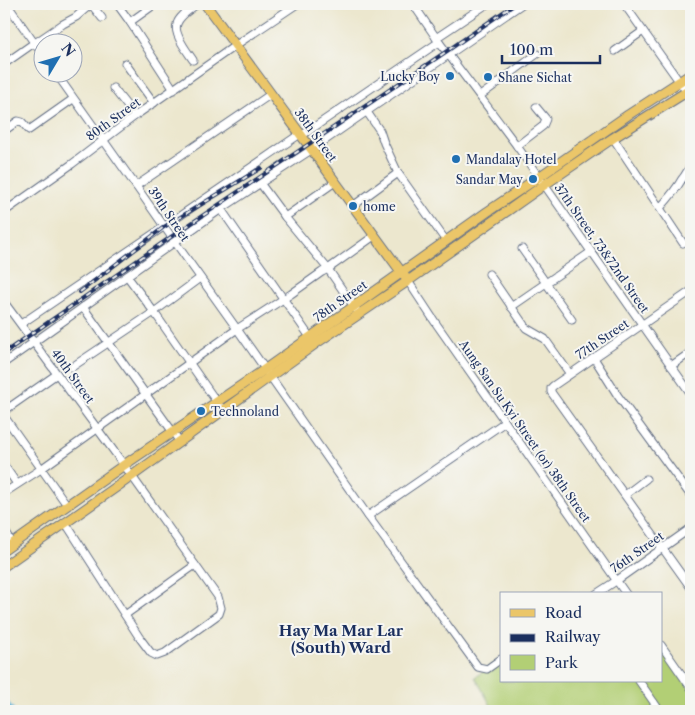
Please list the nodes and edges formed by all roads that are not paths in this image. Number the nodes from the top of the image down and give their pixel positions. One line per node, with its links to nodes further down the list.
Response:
1 (5, 4): 16 (street)
2 (91, 4): 12 (street); 15 (street)
3 (117, 4): 13 (street)
4 (197, 4): 23 (street)
5 (205, 4): 19 (main road, 38th Street)
6 (297, 4): 19 (street, 80th Street)
7 (412, 4): 17 (street, 37th Street, 73&72nd Street)
8 (487, 4): 17 (street)
9 (522, 4): 21 (street)
10 (624, 4): 14 (street)
11 (151, 7): 13 (street)
12 (102, 18)
13 (130, 22): 30 (street)
14 (643, 31): 20 (street); 28 (street)
15 (51, 32)
16 (32, 39)
17 (438, 40): 21 (street, 37th Street, 73&72nd Street); 40 (street)
18 (32, 45): 25 (street)
19 (236, 45): 30 (street, 80th Street); 32 (main road, 38th Street)
20 (615, 51)
21 (449, 54): 33 (street, 37th Street, 73&72nd Street); 37 (street)
22 (536, 54): 33 (street)
23 (193, 60)
24 (125, 63): 35 (street)
25 (4, 64)
26 (691, 74): 28 (main road, 78th Street)
27 (62, 82): 34 (street, 39th Street)
28 (679, 82): 31 (street); 47 (main road, 78th Street)
29 (113, 88): 38 (street)
30 (174, 90): 35 (street, 80th Street)
31 (690, 93): 41 (main road)
32 (271, 94): 40 (main road, 38th Street); 50 (street)
33 (480, 96): 43 (street, 37th Street, 73&72nd Street)
34 (73, 99): 39 (street); 42 (street, 39th Street)
35 (154, 104): 38 (street, 80th Street)
36 (536, 107): 43 (street)
37 (366, 112): 44 (street); 46 (street)
38 (136, 116): 42 (street, 80th Street)
39 (4, 131)
40 (300, 135): 44 (main road, 38th Street); 56 (street)
41 (613, 138): 47 (main road); 52 (street)
42 (104, 140): 50 (street, 39th Street); 54 (street, 80th Street)
43 (517, 146): 47 (street, 37th Street, 73&72nd Street)
44 (311, 150): 48 (main road, 38th Street); 49 (street)
45 (691, 166): 52 (street)
46 (398, 174): 51 (street); 58 (street)
47 (541, 181): 58 (main road, 78th Street); 62 (street, 37th Street, 73&72nd Street); 68 (main road, 78th Street)
48 (335, 182): 51 (main road, 38th Street); 55 (street)
49 (260, 183): 53 (street); 55 (street)
50 (136, 186): 56 (street, 39th Street)
51 (353, 206): 57 (main road, 38th Street)
52 (660, 208): 60 (street)
53 (221, 209): 59 (street); 71 (street)
54 (4, 212)
55 (285, 217): 63 (street)
56 (164, 227): 59 (street, 39th Street); 78 (street)
57 (374, 236): 63 (street); 64 (main road, 38th Street)
58 (446, 241): 64 (main road, 78th Street)
59 (174, 242): 66 (street); 67 (street, 39th Street)
60 (683, 243)
61 (522, 249): 69 (street)
62 (591, 252): 69 (street); 79 (street, 37th Street, 73&72nd Street)
63 (328, 269): 71 (street); 75 (street)
64 (401, 272): 68 (main road, 38th Street); 75 (main road, 78th Street)
65 (489, 274): 74 (street)
66 (127, 276): 73 (street); 76 (street)
67 (200, 278): 76 (street); 80 (street, 39th Street)
68 (408, 281): 75 (main road, 78th Street); 99 (street, Aung San Su Kyi Street (or) 38th Street)
69 (546, 283): 74 (street); 77 (street)
70 (691, 292): 79 (street, 77th Street)
71 (283, 298): 80 (street); 81 (street)
72 (4, 302): 78 (street, 40th Street)
73 (83, 307): 82 (street); 83 (street)
74 (511, 307): 92 (street)
75 (356, 310): 81 (main road, 78th Street)
76 (154, 312): 83 (street); 87 (street)
77 (572, 320)
78 (21, 324): 82 (street, 40th Street)
79 (642, 325): 85 (street, 77th Street); 88 (street, 37th Street, 73&72nd Street)
80 (237, 330): 87 (street); 90 (street, 39th Street)
81 (312, 341): 90 (main road, 78th Street)
82 (34, 342): 86 (street); 91 (street, 40th Street)
83 (109, 342): 89 (street); 93 (street)
84 (691, 352): 88 (street)
85 (594, 358): 92 (street, 77th Street); 111 (street)
86 (4, 362)
87 (190, 364): 93 (street); 95 (street)
88 (671, 366): 94 (street, 37th Street, 73&72nd Street)
89 (72, 367)
90 (267, 373): 95 (main road, 78th Street); 97 (main road, 78th Street); 113 (street, 39th Street)
91 (57, 374): 96 (street); 100 (street, 40th Street)
92 (570, 374): 110 (street, 77th Street)
93 (147, 394): 100 (street); 101 (street)
94 (691, 394)
95 (217, 402): 97 (street); 101 (main road, 78th Street)
96 (4, 410)
97 (223, 411): 102 (main road, 78th Street)
98 (4, 416): 105 (street)
99 (505, 422): 113 (street); 122 (street, Aung San Su Kyi Street (or) 38th Street)
100 (97, 428): 104 (street, 40th Street); 105 (street)
101 (173, 431): 102 (street); 104 (main road, 78th Street)
102 (180, 442): 106 (main road, 78th Street)
103 (4, 465): 108 (street)
104 (124, 465): 106 (street, 40th Street); 112 (main road, 78th Street)
105 (41, 469): 108 (street); 112 (street)
106 (132, 476): 114 (main road, 78th Street); 121 (street, 40th Street)
107 (646, 479): 110 (street)
108 (17, 484): 109 (street)
109 (4, 493)
110 (625, 495): 118 (street)
111 (691, 496)
112 (67, 505): 117 (main road, 78th Street)
113 (368, 516): 128 (street, 39th Street)
114 (65, 522): 120 (main road, 78th Street); 126 (street)
115 (691, 528): 118 (street, 76th Street)
116 (4, 530): 117 (street)
117 (13, 544): 119 (main road, 78th Street)
118 (663, 548): 122 (street, 76th Street); 123 (street)
119 (4, 550)
120 (4, 566)
121 (195, 566): 126 (street); 126 (street, 40th Street)
122 (616, 581): 124 (street, 76th Street); 125 (street, Aung San Su Kyi Street (or) 38th Street)
123 (691, 588)
124 (599, 592)
125 (624, 592)
126 (125, 615)
127 (662, 646): 130 (street)
128 (500, 660)
129 (640, 682): 131 (street)
130 (691, 688)
131 (660, 711)

